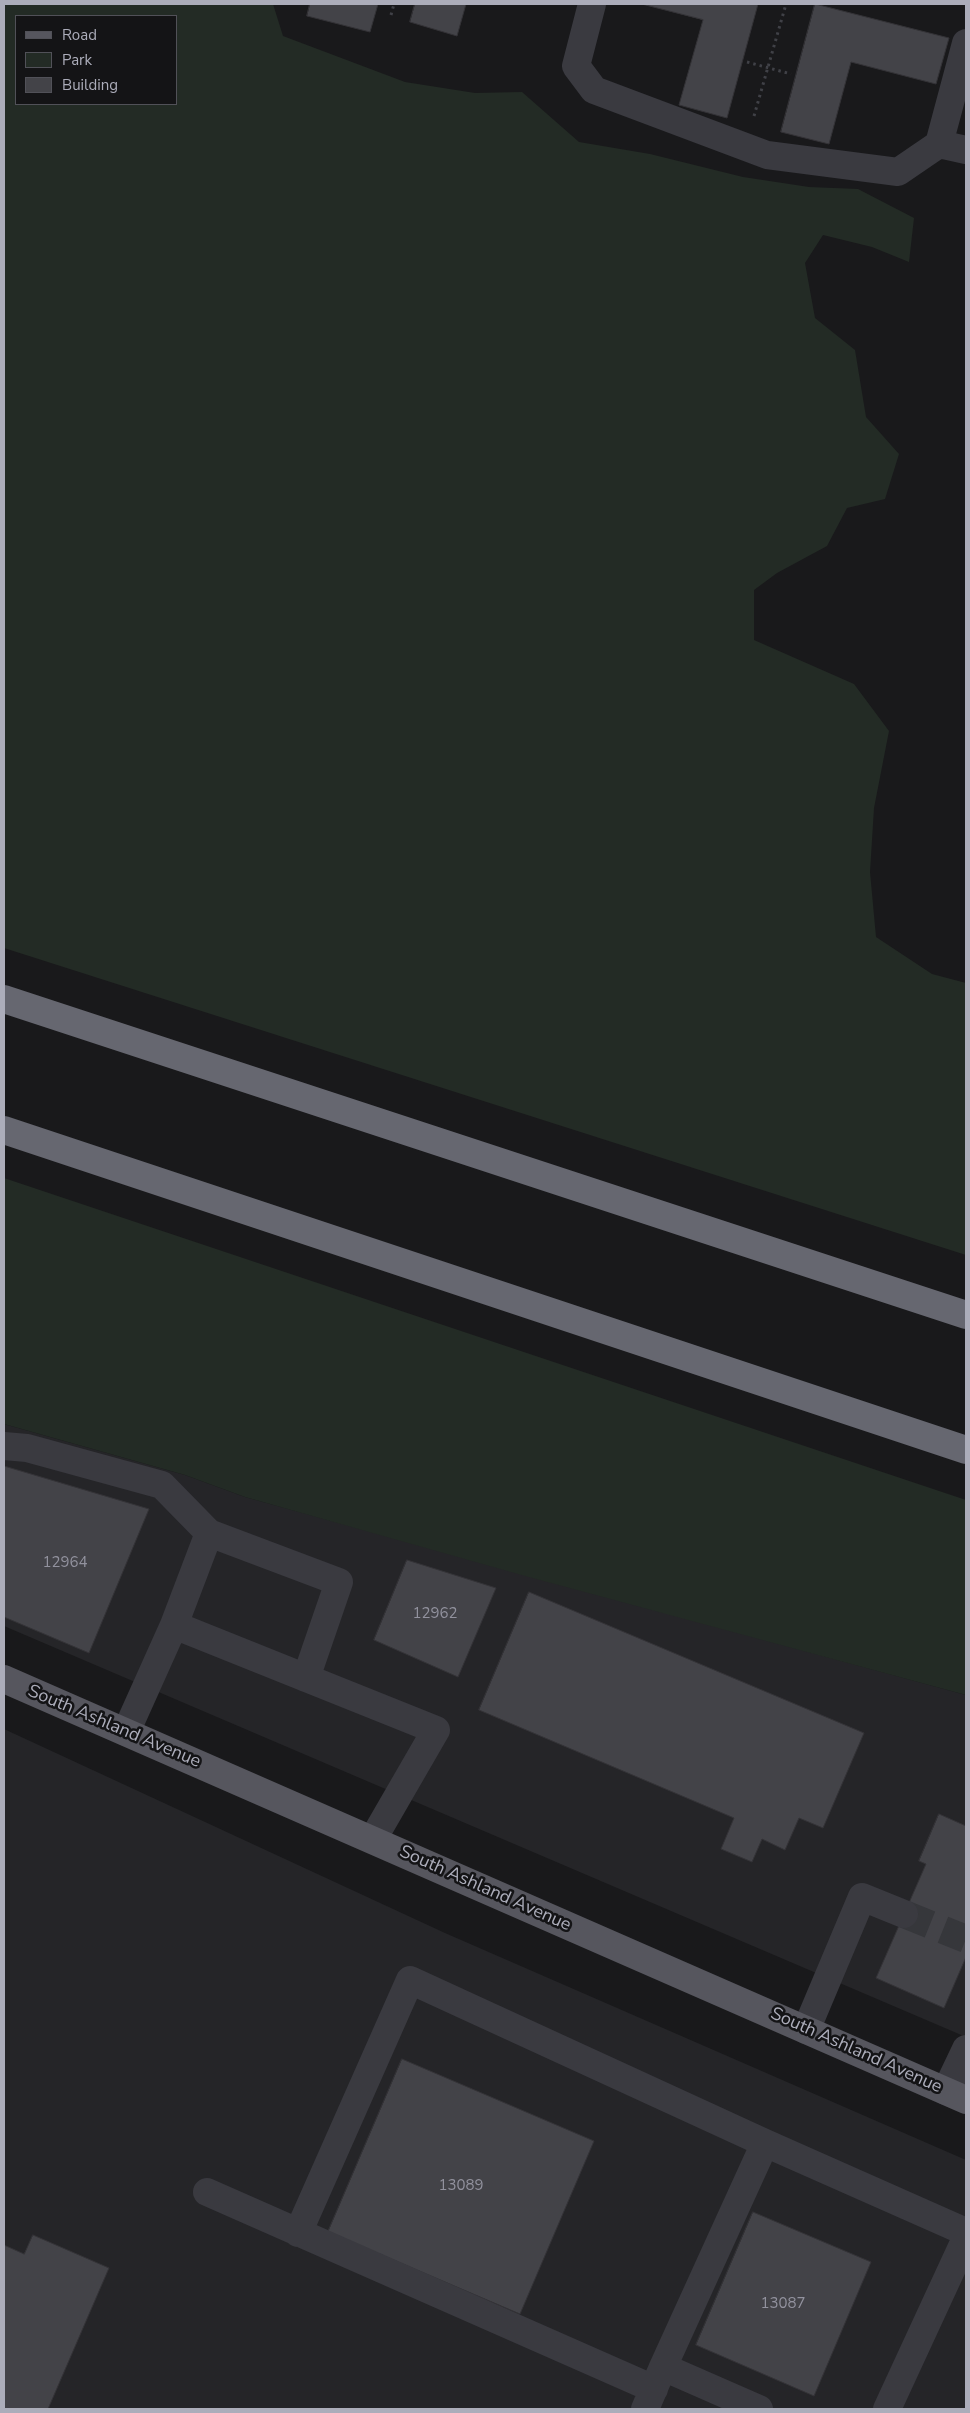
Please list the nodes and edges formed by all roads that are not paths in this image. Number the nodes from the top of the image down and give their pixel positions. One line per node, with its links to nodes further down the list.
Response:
1 (592, 4): 3 (lane)
2 (966, 43): 3 (lane)
3 (939, 144): 4 (lane)
4 (966, 150)
5 (4, 999): 7 (highway)
6 (4, 1130): 9 (highway)
7 (966, 1315)
8 (4, 1446): 10 (lane)
9 (966, 1450)
10 (209, 1533): 11 (lane); 12 (lane)
11 (174, 1625): 12 (lane); 14 (lane)
12 (306, 1678): 15 (lane)
13 (4, 1679): 14 (main road, South Ashland Avenue)
14 (126, 1732): 15 (main road, South Ashland Avenue)
15 (373, 1839): 17 (main road, South Ashland Avenue)
16 (904, 1914): 17 (lane)
17 (806, 2030): 19 (main road, South Ashland Avenue)
18 (966, 2049): 19 (lane)
19 (956, 2095)
20 (765, 2143): 22 (lane); 23 (lane); 25 (lane)
21 (207, 2192): 23 (lane)
22 (966, 2232)
23 (298, 2233): 25 (lane)
24 (966, 2238): 27 (lane)
25 (654, 2388): 26 (lane)
26 (759, 2409)
27 (887, 2409)

